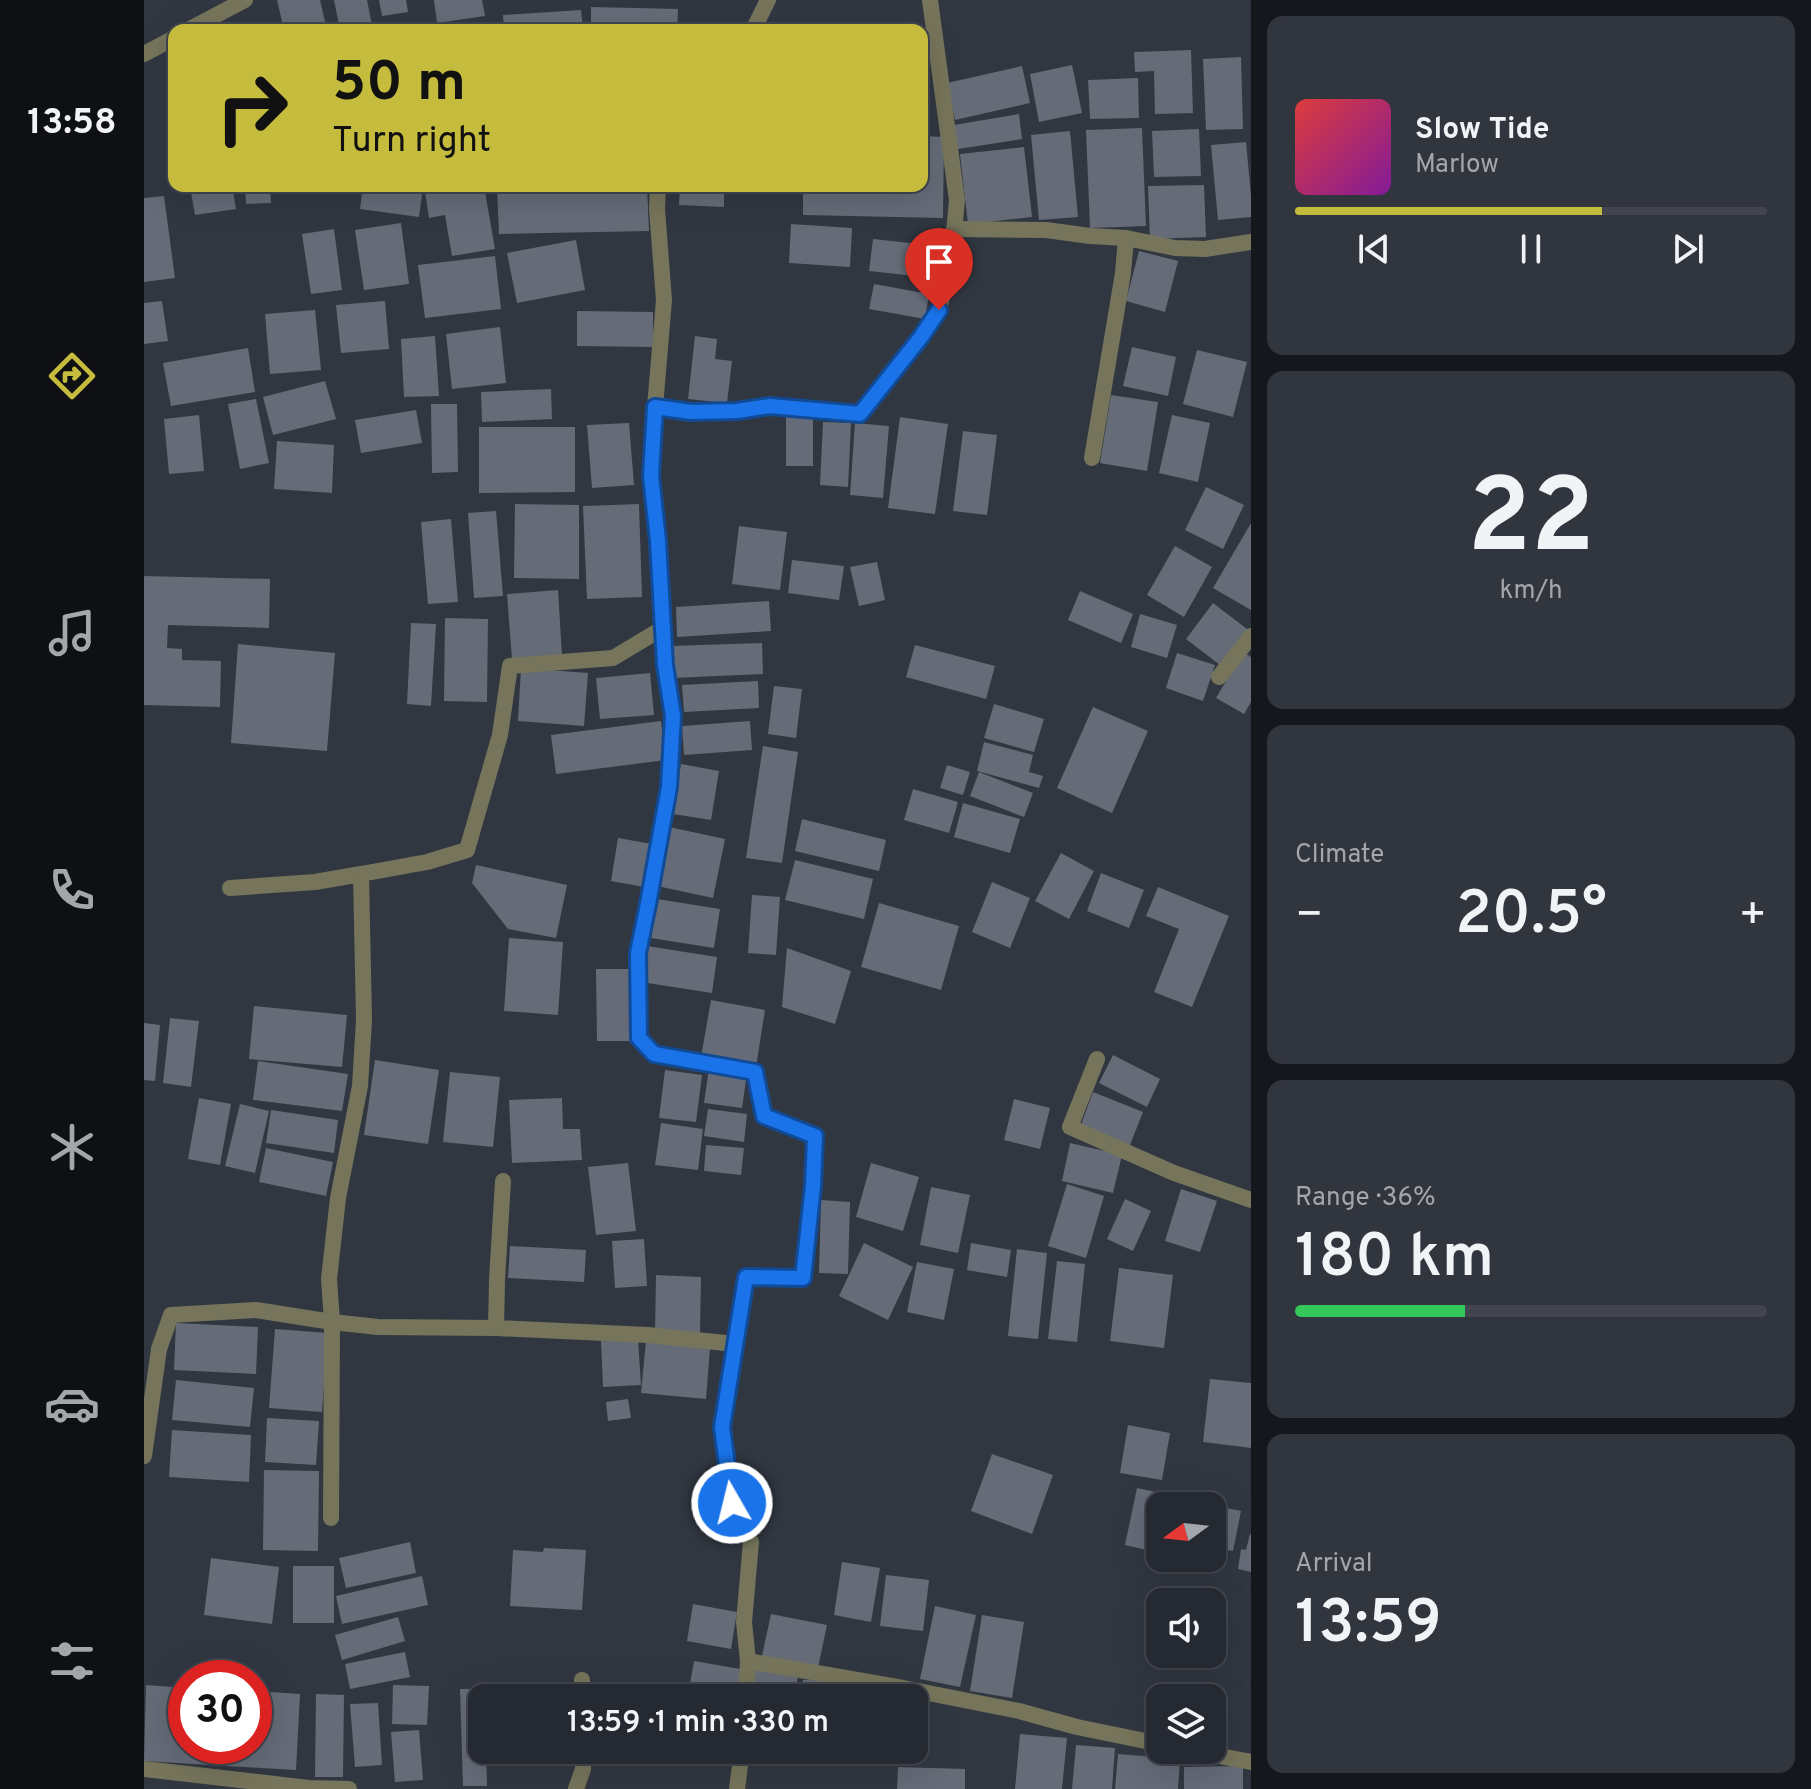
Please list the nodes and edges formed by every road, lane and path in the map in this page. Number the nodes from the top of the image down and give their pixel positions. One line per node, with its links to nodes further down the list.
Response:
1 (245, 0): 4 (street)
2 (768, 0): 5 (street)
3 (930, 0): 9 (street)
4 (199, 24)
5 (756, 24)
6 (168, 41): 7 (street)
7 (144, 54)
8 (658, 192): 12 (street)
9 (954, 229): 10 (street); 12 (street)
10 (1126, 238): 11 (street); 13 (street)
11 (1251, 242)
12 (655, 407): 14 (street)
13 (1092, 458)
14 (663, 628): 17 (street); 24 (street)
15 (1251, 636): 16 (street)
16 (1219, 677)
17 (361, 874): 18 (street); 22 (street)
18 (230, 888)
19 (1097, 1059): 21 (street)
20 (503, 1181): 23 (street)
21 (1251, 1200)
22 (332, 1322): 23 (street); 25 (street); 26 (street)
23 (496, 1328): 24 (street)
24 (735, 1344): 27 (street)
25 (144, 1456)
26 (331, 1518)
27 (748, 1661): 30 (street); 31 (street)
28 (582, 1680): 29 (street)
29 (582, 1684)
30 (747, 1684)
31 (1146, 1741)
32 (1226, 1757): 33 (street)
33 (1251, 1762)
34 (583, 1764): 39 (street)
35 (740, 1764): 40 (street)
36 (144, 1769): 37 (street)
37 (309, 1788): 38 (street)
38 (349, 1789)
39 (576, 1789)
40 (737, 1789)

